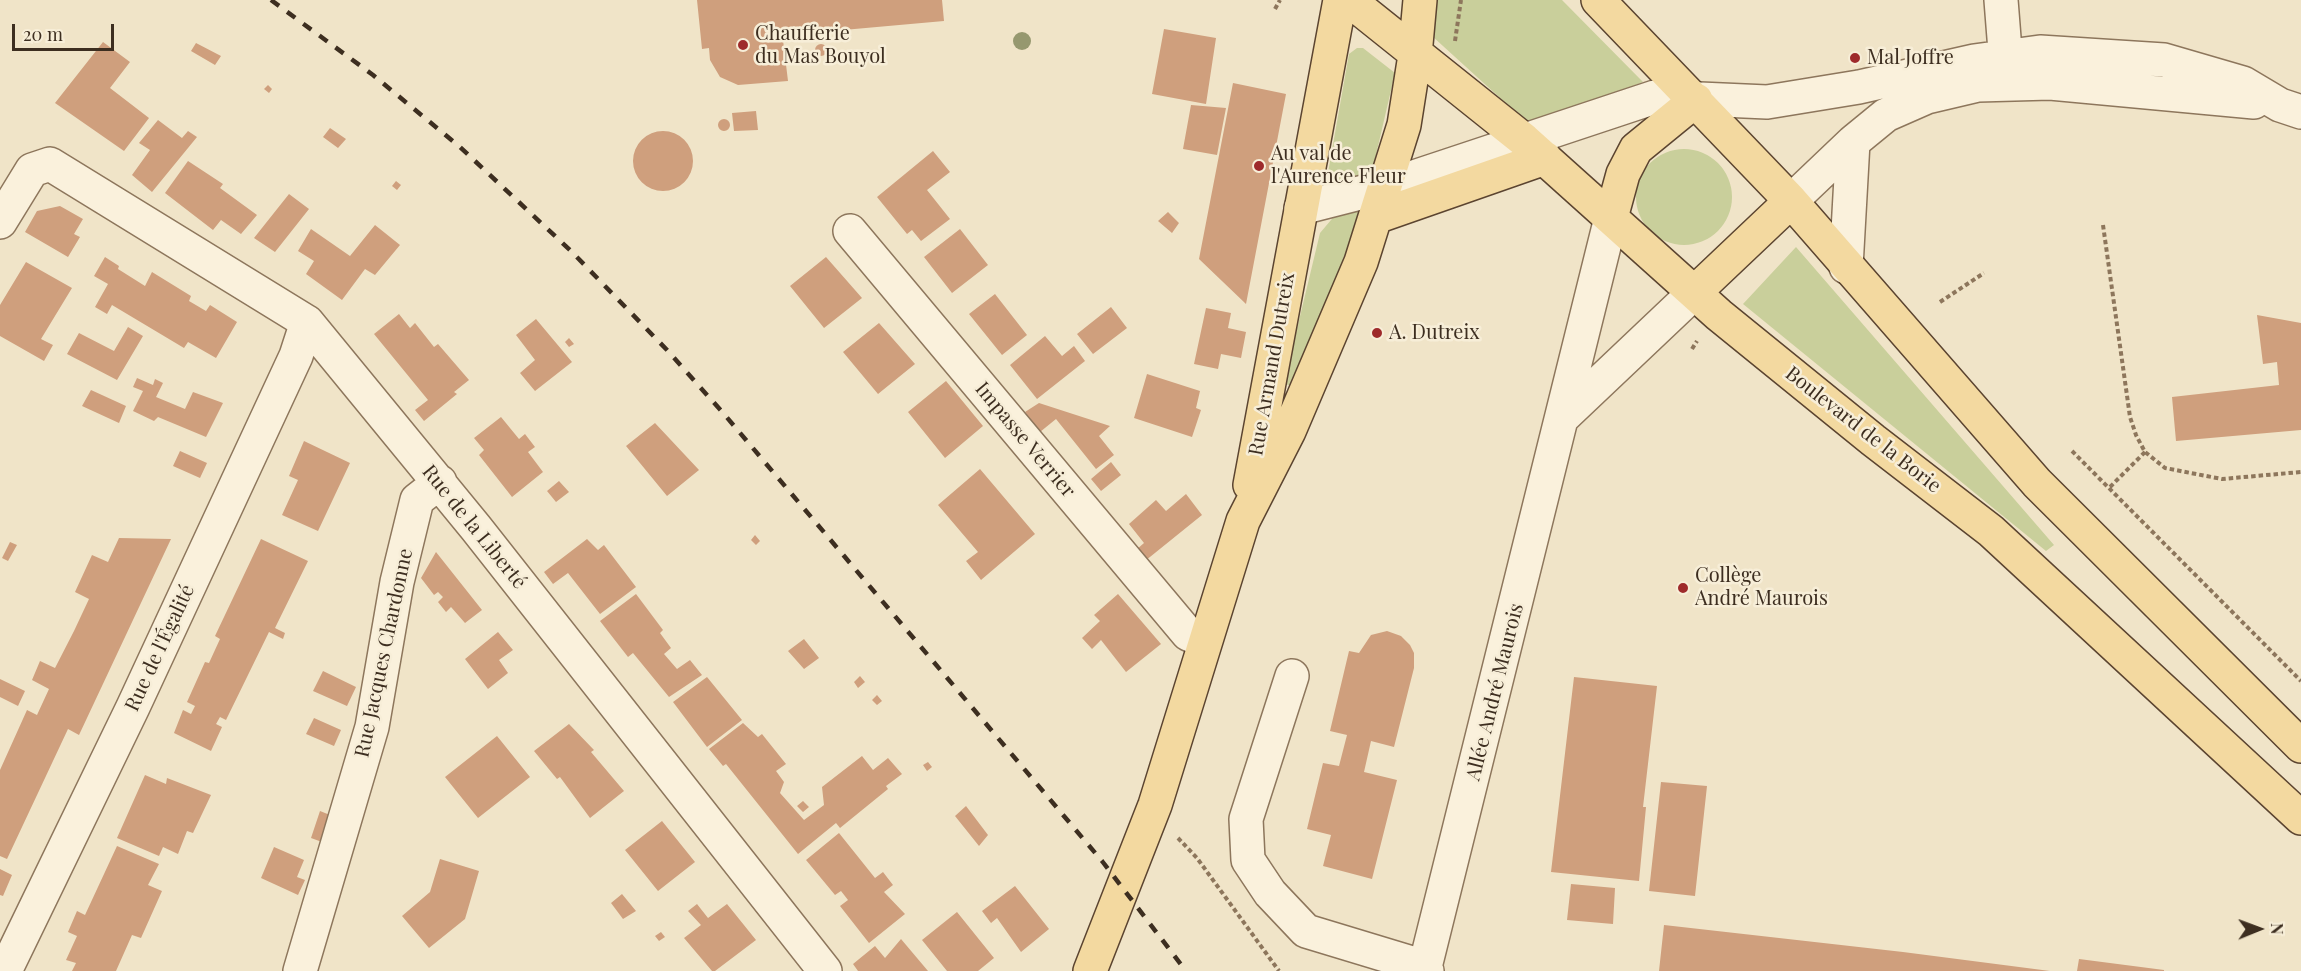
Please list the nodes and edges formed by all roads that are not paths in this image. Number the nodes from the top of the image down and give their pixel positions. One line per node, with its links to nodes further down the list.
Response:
1 (1340, 0): 14 (main road, Rue Armand Dutreix)
2 (1349, 0): 6 (main road, Boulevard de la Borie)
3 (1420, 0): 6 (main road)
4 (1598, 0): 8 (main road)
5 (2001, 0): 7 (street)
6 (1415, 55): 11 (main road, Boulevard de la Borie); 12 (main road)
7 (1996, 75): 8 (street); 9 (street); 10 (street)
8 (1696, 100): 11 (street); 13 (main road); 16 (main road, Allée André Maurois)
9 (2291, 109)
10 (1853, 142): 13 (street); 19 (street)
11 (1534, 149): 12 (street); 15 (main road); 16 (main road, Boulevard de la Borie)
12 (1387, 186): 14 (street); 15 (main road)
13 (1791, 201): 19 (main road); 20 (main road)
14 (1301, 208): 24 (main road, Rue Armand Dutreix)
15 (1376, 217): 24 (main road)
16 (1611, 218): 20 (main road, Boulevard de la Borie); 22 (street, Allée André Maurois)
17 (0, 222): 21 (street, Rue de la Liberté)
18 (850, 231): 25 (street, Impasse Verrier)
19 (1846, 267): 27 (main road)
20 (1696, 291): 22 (street); 28 (main road, Boulevard de la Borie)
21 (307, 322): 23 (street, Rue de la Liberté); 30 (street, Rue de l'Égalité)
22 (1563, 417): 29 (street, Allée André Maurois)
23 (440, 483): 31 (street, Rue Jacques Chardonne); 32 (street, Rue de la Liberté)
24 (1243, 521): 25 (main road)
25 (1204, 641): 33 (main road)
26 (1292, 676): 29 (street)
27 (2301, 746)
28 (2301, 818)
29 (1426, 970)
30 (5, 971)
31 (300, 971)
32 (825, 971)
33 (1090, 971)

